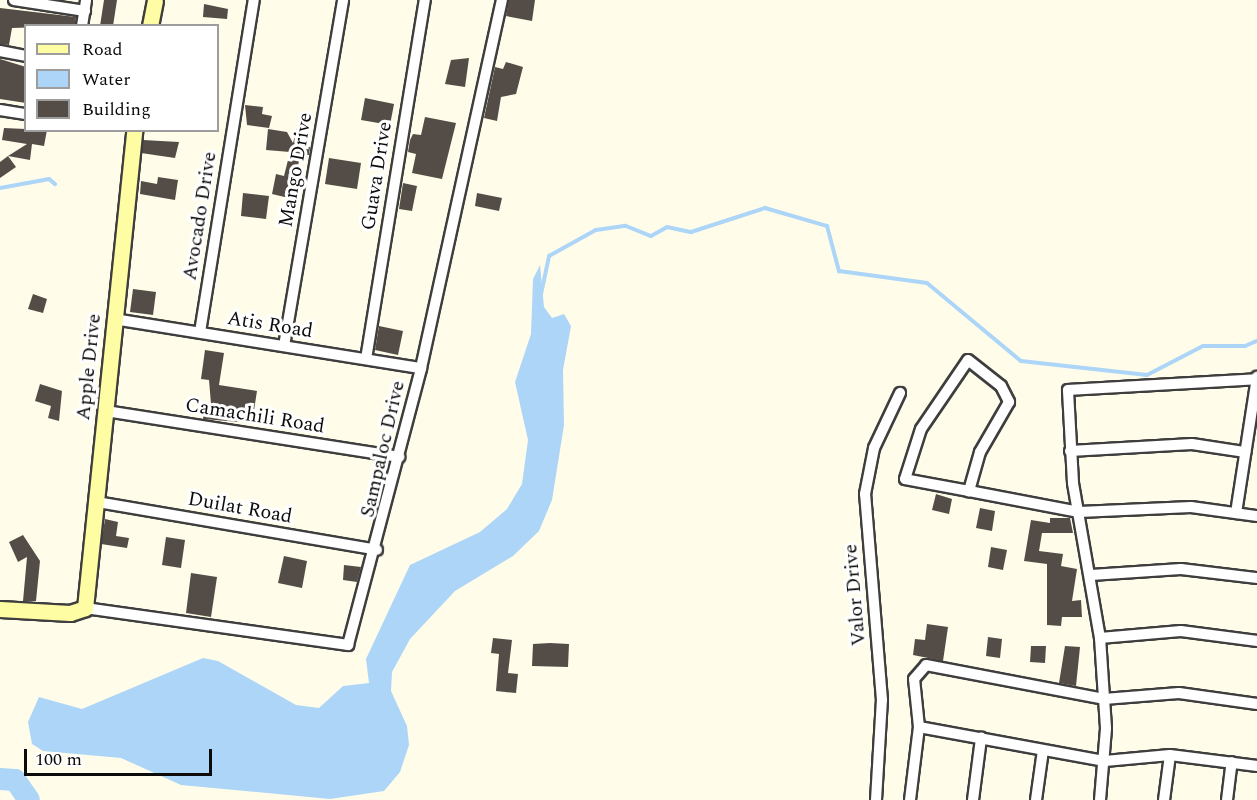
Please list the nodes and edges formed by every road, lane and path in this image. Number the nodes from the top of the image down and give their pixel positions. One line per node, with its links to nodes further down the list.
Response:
1 (14, 0): 7 (street)
2 (155, 0): 9 (street)
3 (254, 0): 16 (street, Avocado Drive)
4 (343, 0): 17 (street, Mango Drive)
5 (425, 0): 18 (street, Guava Drive)
6 (502, 0): 19 (street, Sampaloc Drive)
7 (85, 5): 8 (street)
8 (82, 24)
9 (150, 24)
10 (0, 51): 11 (street)
11 (24, 56)
12 (0, 110): 13 (street)
13 (24, 114)
14 (134, 132): 15 (street, Apple Drive)
15 (114, 319): 16 (street, Atis Road); 22 (street, Apple Drive)
16 (200, 332): 17 (street, Atis Road)
17 (284, 346): 18 (street, Atis Road)
18 (366, 359): 19 (street, Atis Road)
19 (421, 368): 25 (street, Sampaloc Drive)
20 (1256, 378): 23 (street); 24 (street)
21 (900, 393): 47 (street, Valor Drive)
22 (106, 411): 25 (street, Camachili Road); 27 (street, Apple Drive)
23 (1070, 451): 24 (street); 28 (street)
24 (1245, 452): 29 (street)
25 (399, 458): 31 (street, Sampaloc Drive)
26 (969, 491): 26 (street); 28 (street)
27 (97, 502): 31 (street, Duilat Road); 34 (street, Apple Drive)
28 (1079, 512): 29 (street); 32 (street)
29 (1236, 513): 30 (street)
30 (1257, 516)
31 (377, 550): 34 (street, Sampaloc Drive)
32 (1091, 576): 33 (street); 36 (street)
33 (1257, 578)
34 (85, 608): 35 (street)
35 (0, 609)
36 (1100, 638): 37 (street); 38 (street)
37 (1257, 641)
38 (1104, 699): 39 (street); 40 (street); 44 (street)
39 (1257, 704)
40 (919, 727): 41 (street); 48 (street)
41 (981, 738): 42 (street); 49 (street)
42 (1043, 750): 44 (street); 50 (street)
43 (1170, 755): 44 (street); 45 (street); 52 (street)
44 (1105, 761): 51 (street)
45 (1232, 762): 46 (street); 53 (street)
46 (1257, 766)
47 (876, 800)
48 (910, 800)
49 (973, 800)
50 (1036, 800)
51 (1100, 800)
52 (1164, 800)
53 (1227, 800)

